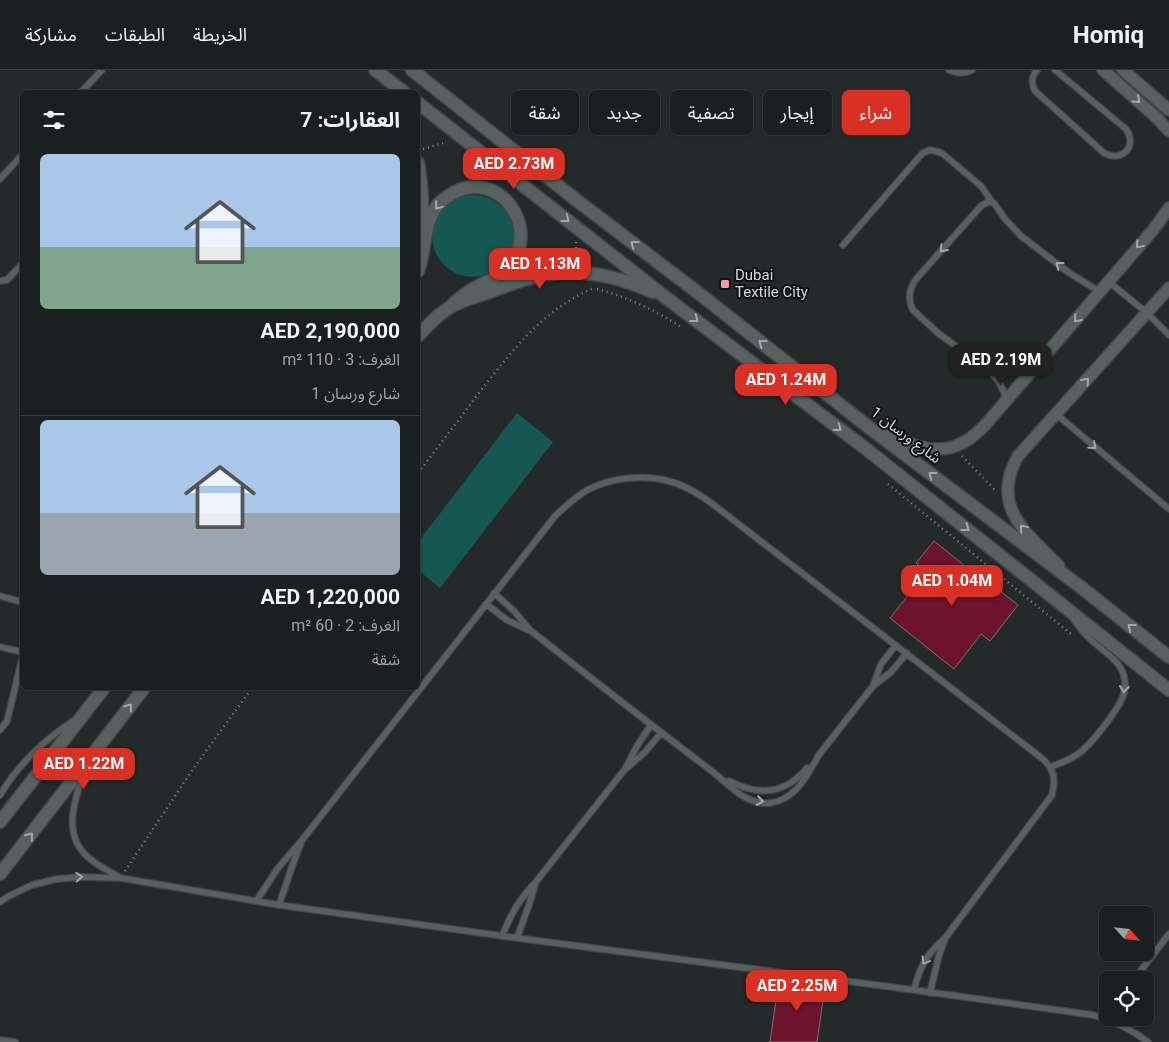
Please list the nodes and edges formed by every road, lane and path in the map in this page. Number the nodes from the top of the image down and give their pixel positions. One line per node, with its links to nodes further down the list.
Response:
1 (102, 70): 10 (lane)
2 (412, 70): 40 (street, شارع ورسان 1, one-way to 2)
3 (949, 70): 4 (lane)
4 (972, 70)
5 (1038, 70): 6 (lane)
6 (1055, 70)
7 (1103, 70): 15 (street, one-way to 15)
8 (1123, 70): 14 (street)
9 (376, 71): 11 (street); 12 (street)
10 (83, 90)
11 (389, 90)
12 (401, 90)
13 (420, 105): 32 (street, one-way to 32)
14 (1169, 110)
15 (1169, 131)
16 (20, 156): 17 (lane)
17 (0, 179)
18 (420, 183): 21 (street)
19 (992, 202): 22 (lane); 31 (lane, one-way to 19); 38 (lane, one-way to 38)
20 (1169, 208): 28 (street, one-way to 28)
21 (420, 237)
22 (843, 244)
23 (420, 264): 33 (street, one-way to 23)
24 (20, 266): 27 (lane)
25 (577, 273): 26 (street); 29 (path); 33 (street)
26 (614, 279): 29 (path); 32 (street)
27 (0, 281)
28 (1108, 282): 31 (street); 34 (lane)
29 (593, 288): 35 (path); 42 (path)
30 (1169, 288): 34 (street)
31 (1100, 292): 38 (street, one-way to 38)
32 (669, 300): 51 (street, one-way to 51)
33 (449, 308): 36 (street)
34 (1147, 313): 37 (lane); 39 (street, one-way to 34)
35 (689, 332)
36 (420, 334)
37 (1169, 335)
38 (1006, 400): 40 (street)
39 (1056, 414): 45 (lane, one-way to 45); 46 (street, one-way to 39)
40 (872, 430): 46 (street, شارع ورسان 1, one-way to 40)
41 (961, 455): 44 (path)
42 (420, 470)
43 (888, 484): 53 (path)
44 (1000, 494)
45 (1169, 509)
46 (1082, 588): 58 (street, شارع ورسان 1, one-way to 46)
47 (494, 593): 50 (lane); 52 (lane); 54 (lane)
48 (0, 596): 49 (lane)
49 (20, 601)
50 (486, 604): 52 (lane); 61 (lane)
51 (1068, 610): 66 (street); 73 (lane, one-way to 73)
52 (530, 630): 68 (lane)
53 (1077, 638)
54 (896, 645): 57 (lane); 60 (lane)
55 (0, 647): 56 (lane)
56 (20, 652)
57 (907, 654): 60 (lane); 73 (lane)
58 (1169, 657)
59 (20, 667): 69 (lane)
60 (873, 686): 71 (lane)
61 (420, 689)
62 (102, 690): 67 (street)
63 (142, 690): 72 (street, one-way to 63)
64 (251, 690): 80 (path)
65 (419, 690): 78 (lane)
66 (1169, 690)
67 (83, 714): 76 (lane); 77 (street)
68 (651, 725): 70 (lane); 74 (lane)
69 (0, 730)
70 (661, 733): 74 (lane); 75 (lane)
71 (819, 755): 75 (lane); 75 (lane, one-way to 71)
72 (87, 763): 79 (street, one-way to 72); 80 (lane)
73 (1050, 768): 87 (lane)
74 (625, 769): 81 (lane)
75 (720, 776)
76 (0, 795)
77 (0, 822)
78 (303, 839): 82 (lane); 84 (lane)
79 (0, 874)
80 (121, 878): 82 (lane); 83 (lane, one-way to 80)
81 (535, 883): 86 (lane); 88 (lane)
82 (257, 900): 84 (lane)
83 (0, 902)
84 (279, 904): 86 (lane)
85 (1169, 934): 89 (lane)
86 (502, 936): 88 (lane)
87 (946, 937): 90 (lane, one-way to 90); 91 (lane)
88 (518, 938): 90 (lane)
89 (1141, 971)
90 (914, 990): 91 (lane)
91 (930, 993): 92 (lane)
92 (1099, 1015)
93 (1127, 1026): 96 (lane)
94 (0, 1040): 95 (lane)
95 (15, 1042)
96 (1148, 1042)

